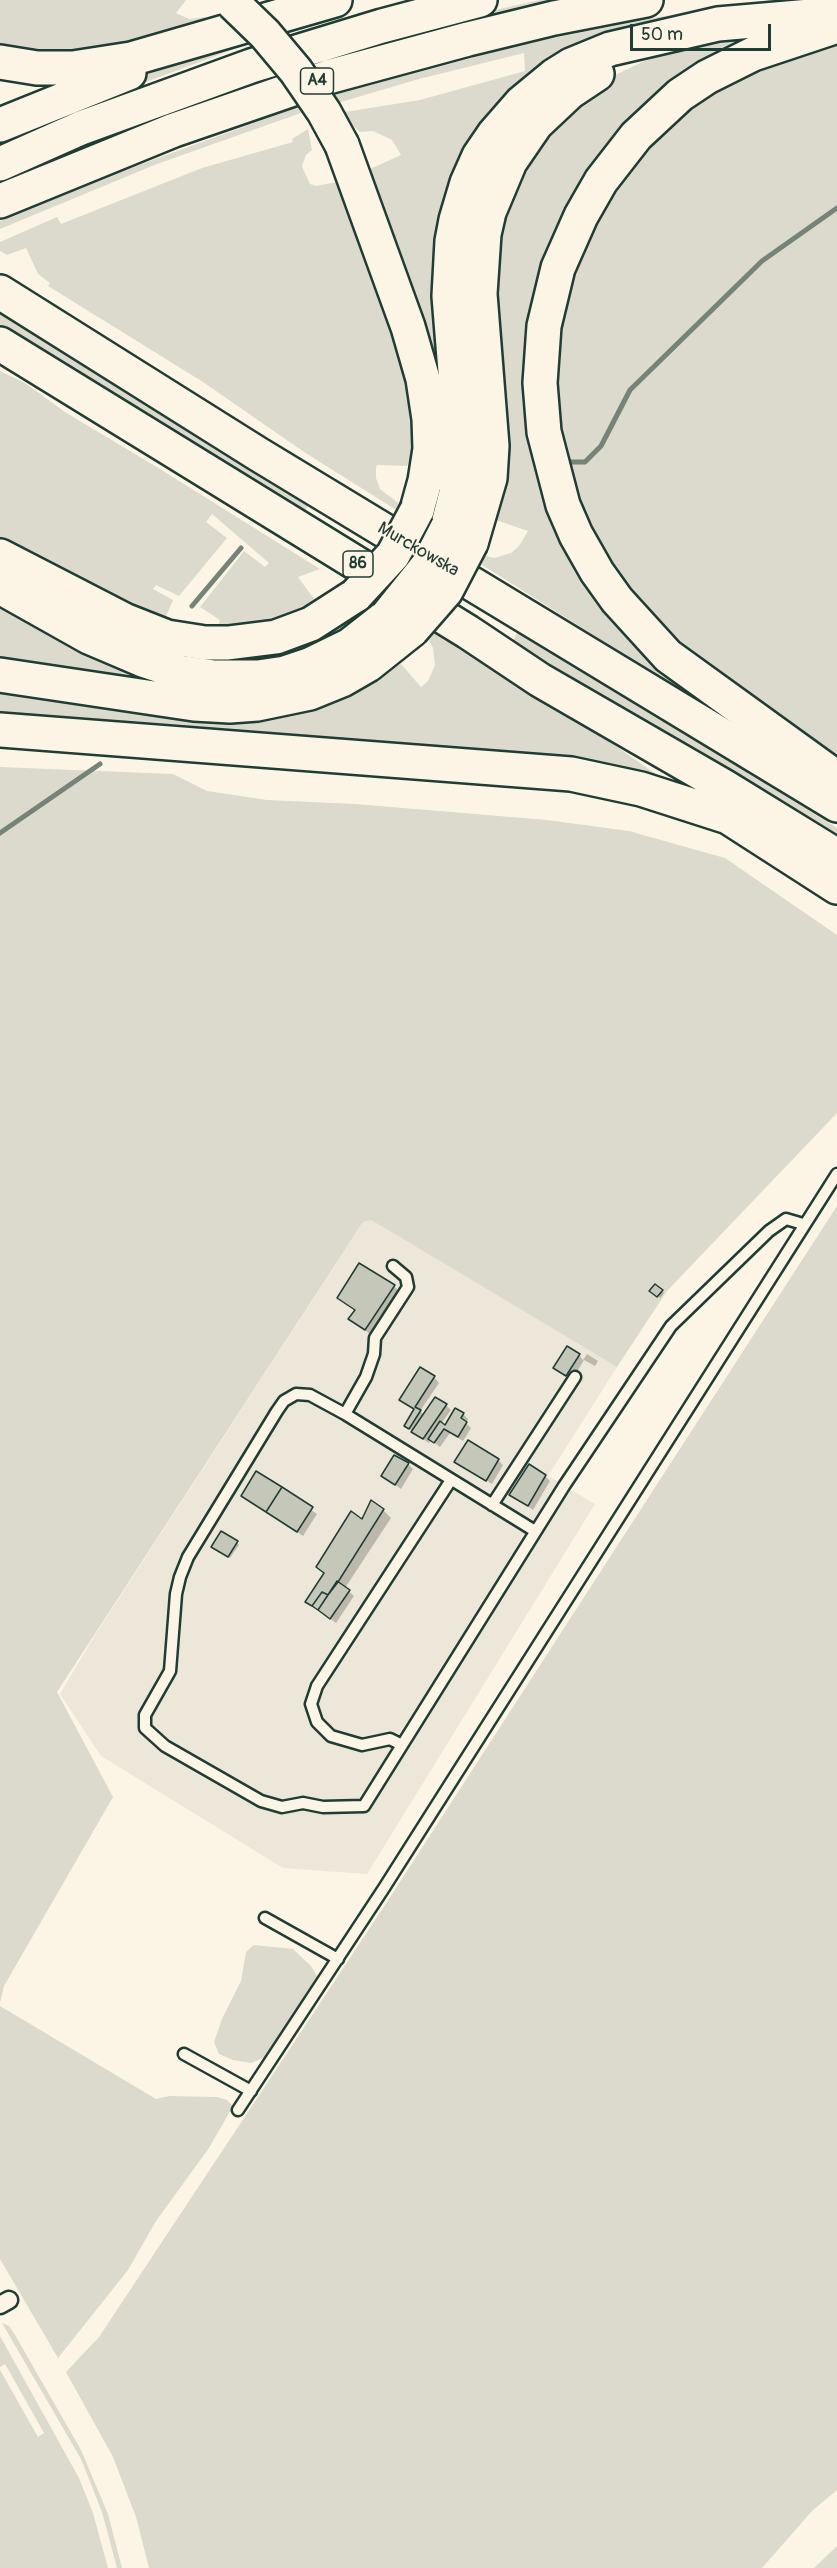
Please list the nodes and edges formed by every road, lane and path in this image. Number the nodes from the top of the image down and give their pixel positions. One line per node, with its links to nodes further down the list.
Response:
1 (335, 0): 4 (main road)
2 (480, 0): 9 (main road, A4)
3 (646, 0): 10 (main road, A4)
4 (235, 10): 7 (main road); 8 (main road); 13 (main road, bridge)
5 (837, 14): 15 (main road, bridge)
6 (837, 26): 19 (main road)
7 (0, 62)
8 (0, 125)
9 (0, 164)
10 (0, 201)
11 (10, 299): 20 (main road, Murckowska / 86)
12 (0, 345): 17 (main road, 86)
13 (0, 556)
14 (0, 587): 15 (main road)
15 (399, 623): 16 (main road)
16 (0, 675)
17 (540, 680): 21 (main road); 22 (main road, 86)
18 (0, 730): 21 (main road)
19 (837, 778)
20 (837, 805)
21 (725, 816): 23 (main road)
22 (837, 856)
23 (837, 887)
24 (837, 1174): 25 (lane)
25 (803, 1224): 31 (lane); 34 (lane)
26 (393, 1266): 28 (lane)
27 (576, 1377): 30 (lane)
28 (345, 1414): 29 (lane); 32 (lane)
29 (451, 1480): 30 (lane); 32 (lane)
30 (492, 1505): 31 (lane)
31 (535, 1531): 32 (lane)
32 (402, 1745)
33 (265, 1918): 34 (lane)
34 (338, 1959): 36 (lane)
35 (184, 2054): 36 (lane)
36 (251, 2091): 37 (lane)
37 (238, 2110)

